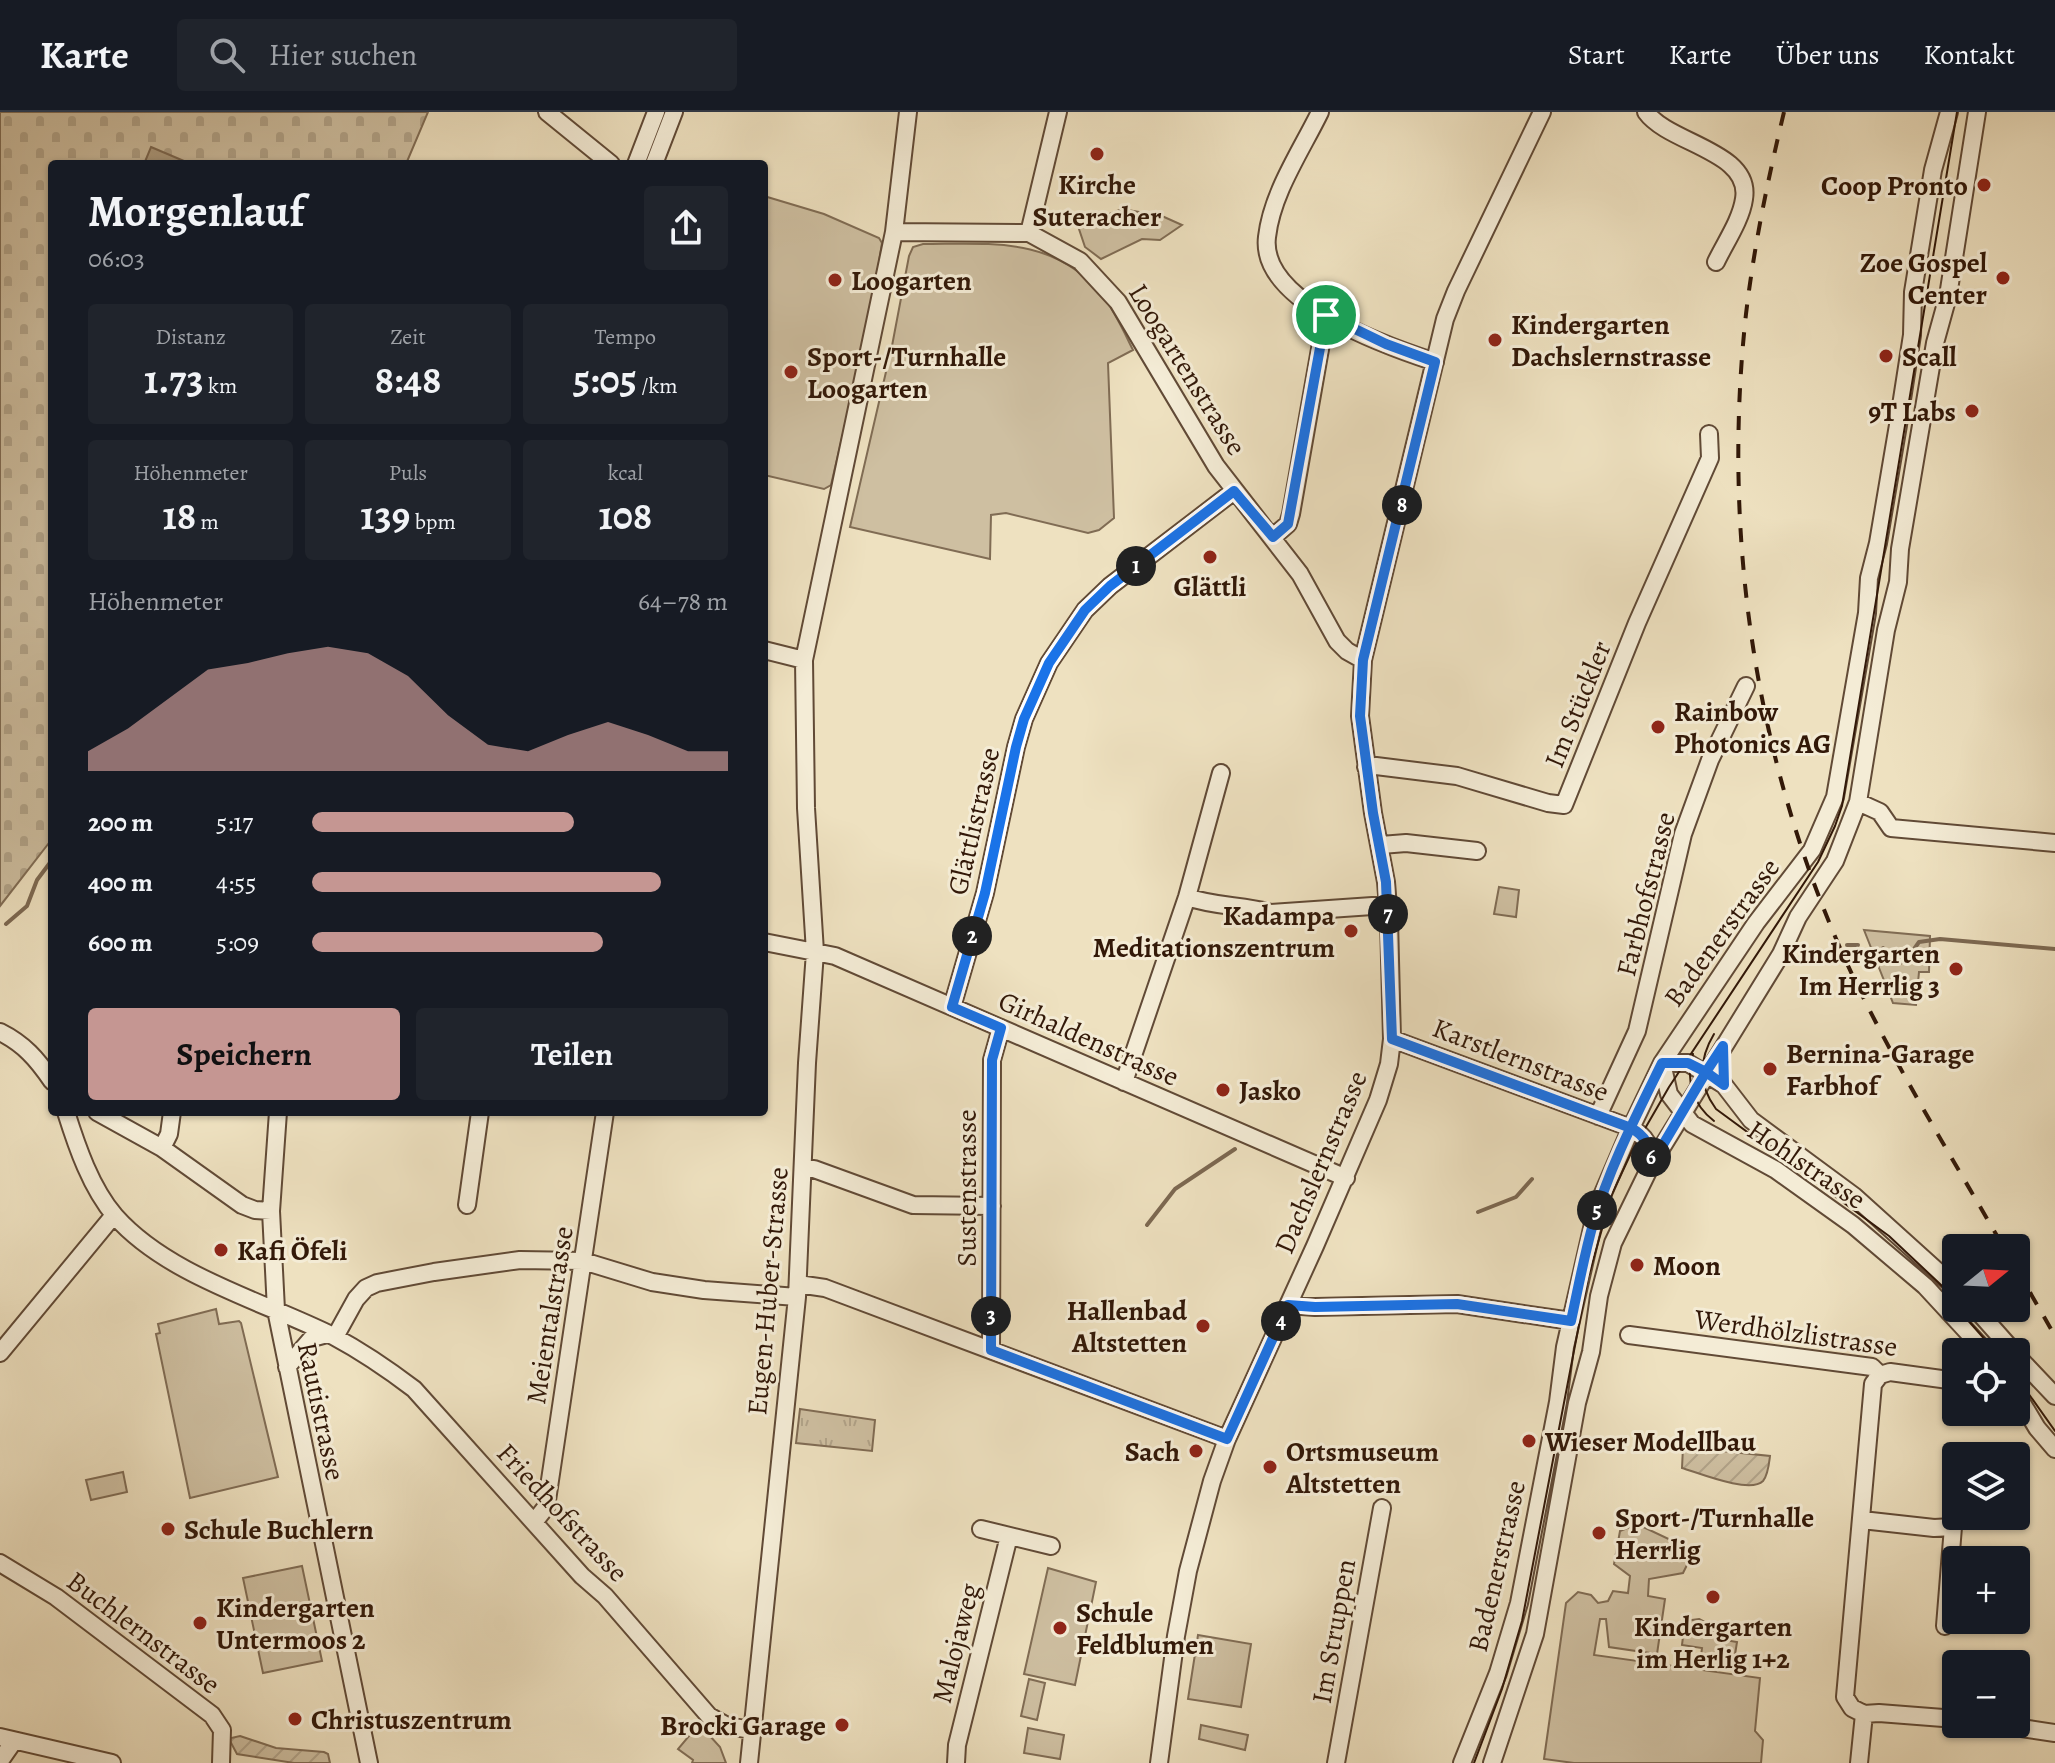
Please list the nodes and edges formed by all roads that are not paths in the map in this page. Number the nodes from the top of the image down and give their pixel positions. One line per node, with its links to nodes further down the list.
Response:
1 (547, 112): 11 (street)
2 (656, 112): 12 (street)
3 (674, 112): 13 (street)
4 (908, 112): 14 (street, Eugen-Huber-Strasse)
5 (1058, 112): 15 (street)
6 (1320, 112): 17 (street)
7 (1542, 112): 18 (street, Dachslernstrasse)
8 (1646, 112): 16 (street)
9 (1949, 112): 41 (street, Badenerstrasse)
10 (1977, 112): 28 (street, Badenerstrasse)
11 (606, 160)
12 (638, 160)
13 (656, 160)
14 (894, 232): 15 (street, Loogartenstrasse); 23 (street, Eugen-Huber-Strasse)
15 (1029, 233): 20 (street, Loogartenstrasse)
16 (1716, 262)
17 (1326, 315): 18 (street); 21 (street)
18 (1435, 362): 24 (street, Dachslernstrasse)
19 (1709, 434): 26 (street, Im Stückler)
20 (1234, 491): 21 (street, Loogartenstrasse); 36 (street, Glättlistrasse)
21 (1273, 537): 24 (street, Loogartenstrasse)
22 (768, 651): 23 (street)
23 (804, 660): 35 (street, Eugen-Huber-Strasse)
24 (1363, 660): 26 (street, Dachslernstrasse)
25 (1746, 686): 53 (street, Farbhofstrasse)
26 (1366, 767): 30 (street, Dachslernstrasse)
27 (1221, 773): 32 (street)
28 (1858, 802): 29 (street); 40 (street, Badenerstrasse)
29 (2055, 843)
30 (1381, 845): 31 (street); 33 (street, Dachslernstrasse)
31 (1477, 851)
32 (1187, 897): 33 (street); 44 (street)
33 (1387, 905): 39 (street, Dachslernstrasse)
34 (768, 943): 35 (street, Girhaldenstrasse)
35 (815, 952): 36 (street, Girhaldenstrasse); 57 (street, Eugen-Huber-Strasse)
36 (952, 1007): 37 (street, Girhaldenstrasse)
37 (1001, 1028): 44 (street, Girhaldenstrasse); 60 (street, Sustenstrasse)
38 (0, 1032): 43 (street)
39 (1392, 1039): 53 (street, Karstlernstrasse); 58 (street, Dachslernstrasse)
40 (1723, 1046): 42 (street, Badenerstrasse); 45 (street)
41 (1662, 1063): 42 (street, Hohlstrasse); 46 (street); 54 (street, Badenerstrasse)
42 (1706, 1072): 45 (street, Hohlstrasse); 46 (street, Badenerstrasse)
43 (48, 1075)
44 (1124, 1082): 58 (street, Girhaldenstrasse)
45 (1724, 1085): 64 (street, Hohlstrasse)
46 (1682, 1114): 56 (street, Badenerstrasse); 72 (street, Hohlstrasse)
47 (67, 1116): 62 (street, Friedhofstrasse)
48 (104, 1116): 55 (street)
49 (171, 1116): 55 (street)
50 (278, 1116): 61 (street, Rautistrasse)
51 (479, 1116): 59 (street)
52 (604, 1116): 63 (street, Meientalstrasse)
53 (1598, 1116): 54 (street, Karstlernstrasse)
54 (1631, 1128): 56 (street); 68 (street, Badenerstrasse)
55 (162, 1148): 61 (street)
56 (1651, 1165): 107 (street, Badenerstrasse)
57 (803, 1169): 60 (street); 65 (street, Eugen-Huber-Strasse)
58 (1346, 1178): 66 (street, Dachslernstrasse)
59 (467, 1205)
60 (992, 1206): 74 (street, Sustenstrasse)
61 (271, 1211): 67 (street, Rautistrasse)
62 (114, 1215): 67 (street, Friedhofstrasse); 75 (street)
63 (583, 1261): 65 (street); 70 (street); 86 (street, Meientalstrasse)
64 (1942, 1275)
65 (798, 1291): 74 (street); 95 (street, Eugen-Huber-Strasse)
66 (1288, 1305): 68 (street); 82 (street, Dachslernstrasse)
67 (276, 1310): 70 (street, Friedhofstrasse); 76 (street, Rautistrasse)
68 (1571, 1321): 106 (street, Badenerstrasse)
69 (1987, 1322): 73 (street)
70 (331, 1335): 76 (street); 86 (street, Friedhofstrasse)
71 (1629, 1335): 78 (street, Werdhölzlistrasse)
72 (1973, 1338)
73 (2002, 1338)
74 (991, 1350): 82 (street)
75 (0, 1353)
76 (287, 1367): 101 (street, Rautistrasse)
77 (2030, 1369): 80 (street)
78 (1880, 1375): 79 (street, Werdhölzlistrasse); 85 (street)
79 (1942, 1379)
80 (2055, 1396)
81 (2030, 1418): 83 (street)
82 (1227, 1439): 104 (street, Dachslernstrasse)
83 (2055, 1449)
84 (1382, 1508): 105 (street, Im Struppen)
85 (1862, 1520): 90 (street); 92 (street)
86 (535, 1521): 95 (street, Friedhofstrasse)
87 (981, 1529): 88 (street)
88 (1009, 1536): 89 (street); 103 (street, Malojaweg)
89 (1051, 1546)
90 (1951, 1546)
91 (0, 1563): 100 (street, Buchlernstrasse)
92 (1864, 1714): 93 (street); 108 (street)
93 (1942, 1718)
94 (2030, 1729): 96 (street)
95 (752, 1730): 102 (street, Eugen-Huber-Strasse)
96 (2055, 1733)
97 (7, 1739): 98 (street); 99 (street)
98 (0, 1761)
99 (112, 1763)
100 (221, 1763)
101 (369, 1763)
102 (749, 1763)
103 (956, 1763)
104 (1159, 1763)
105 (1336, 1763)
106 (1462, 1763)
107 (1492, 1763)
108 (1859, 1763)

